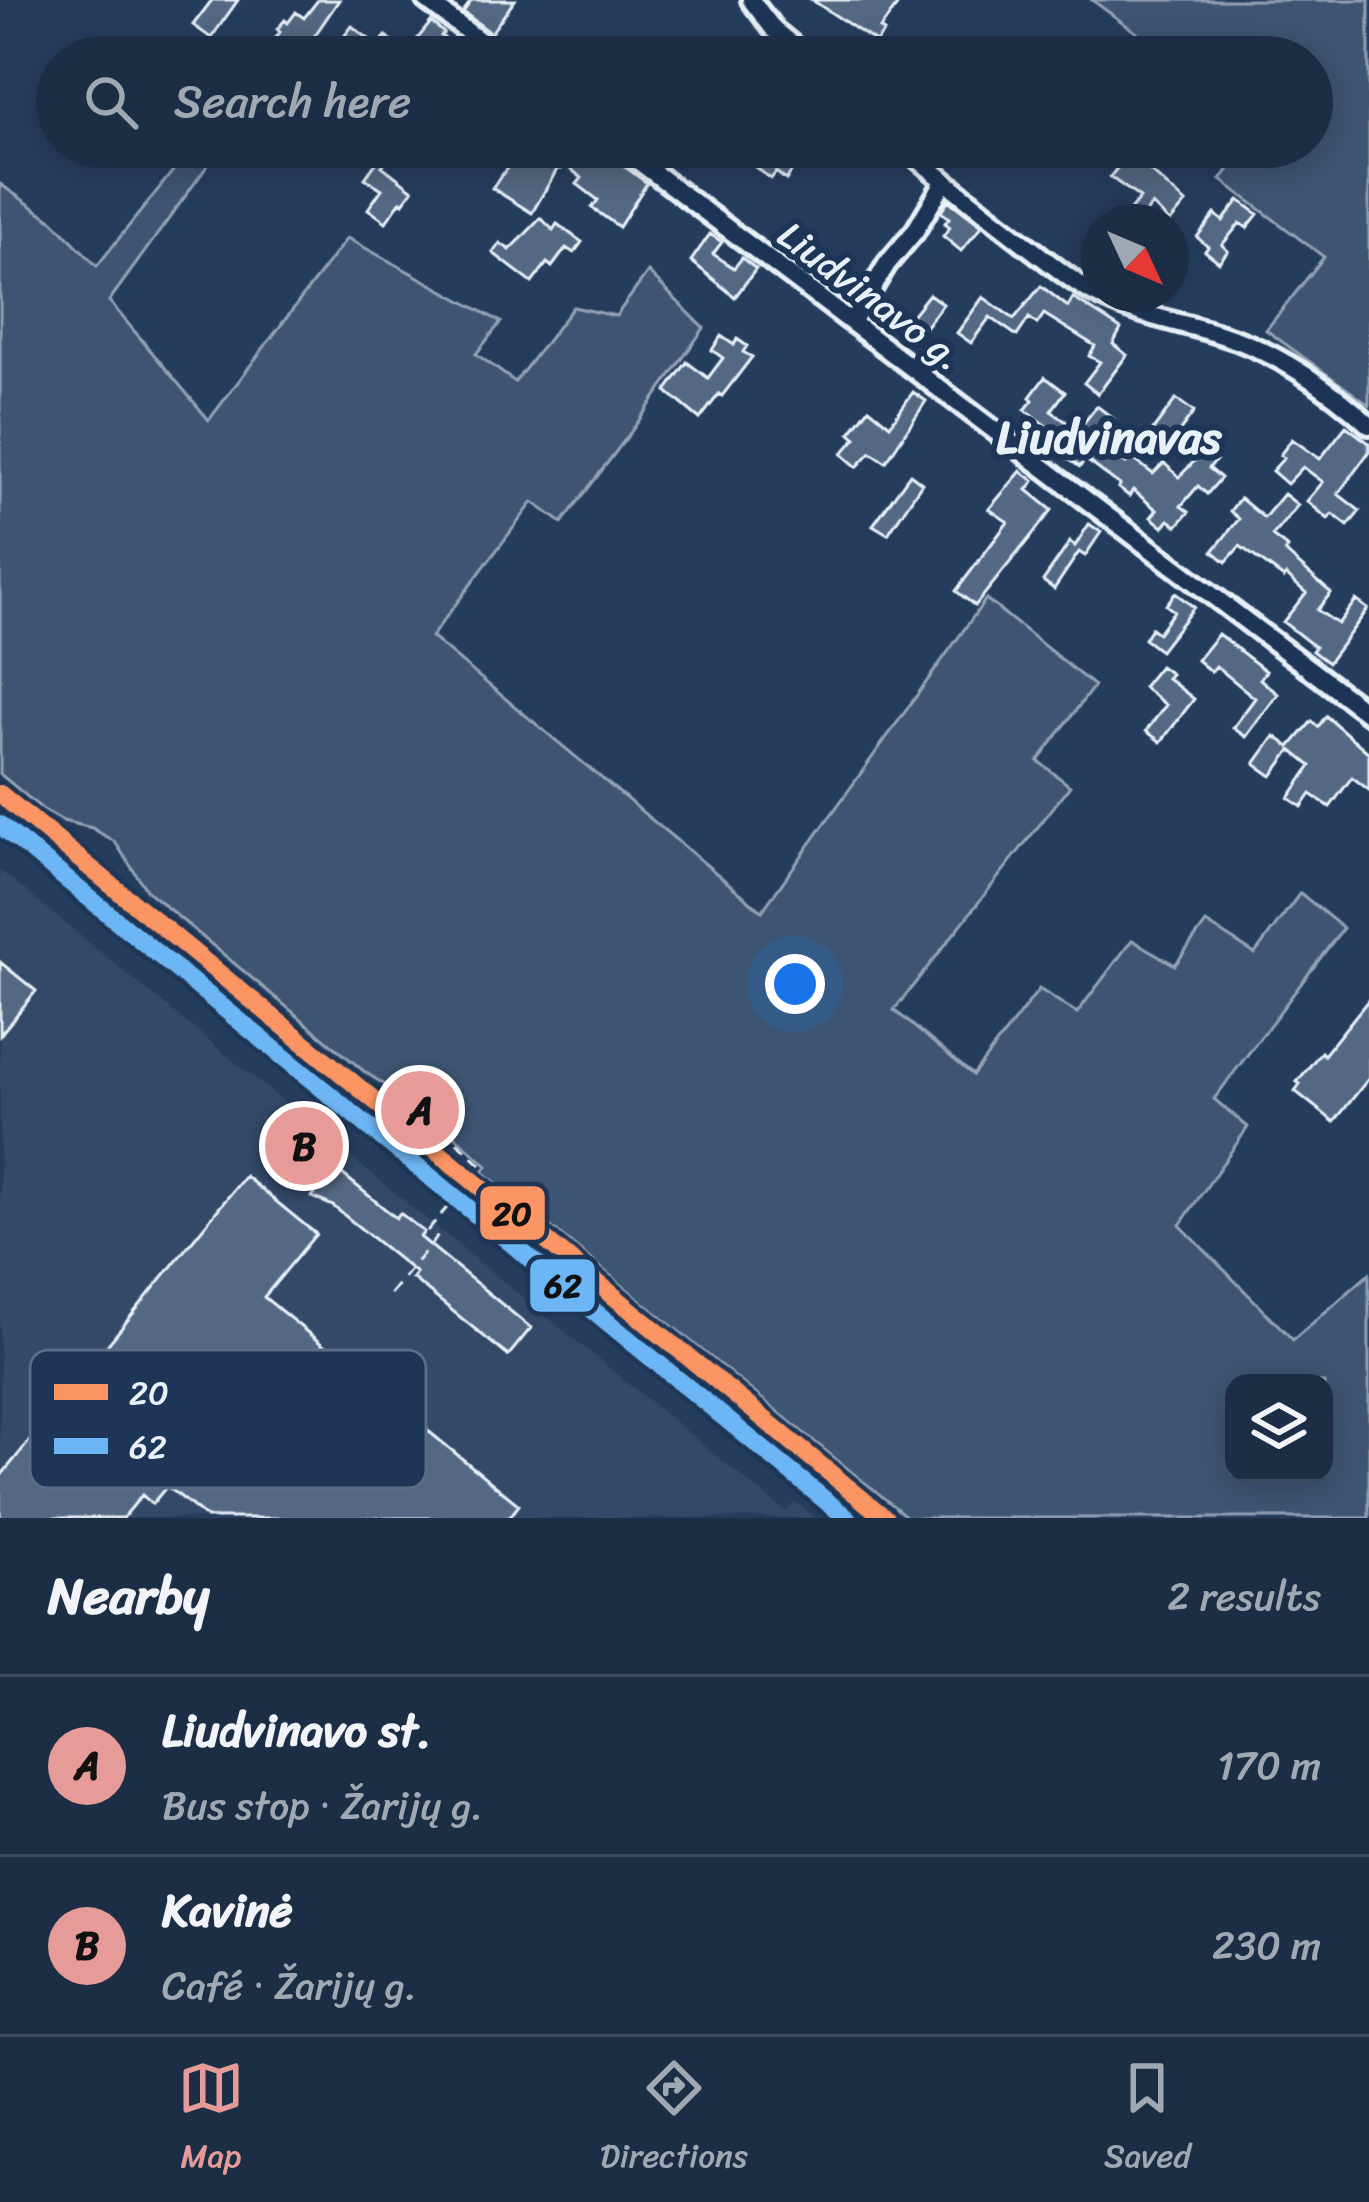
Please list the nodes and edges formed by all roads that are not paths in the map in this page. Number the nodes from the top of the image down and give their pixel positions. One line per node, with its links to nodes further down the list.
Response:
1 (426, 0): 3 (street)
2 (751, 0): 4 (street)
3 (473, 36)
4 (781, 36)
5 (648, 168): 8 (street, Liudvinavo g.)
6 (928, 168): 7 (street)
7 (944, 182): 8 (street); 9 (street)
8 (852, 322): 10 (street, Liudvinavo g.)
9 (1369, 425)
10 (1369, 714)
11 (0, 794): 12 (street)
12 (885, 1518)

